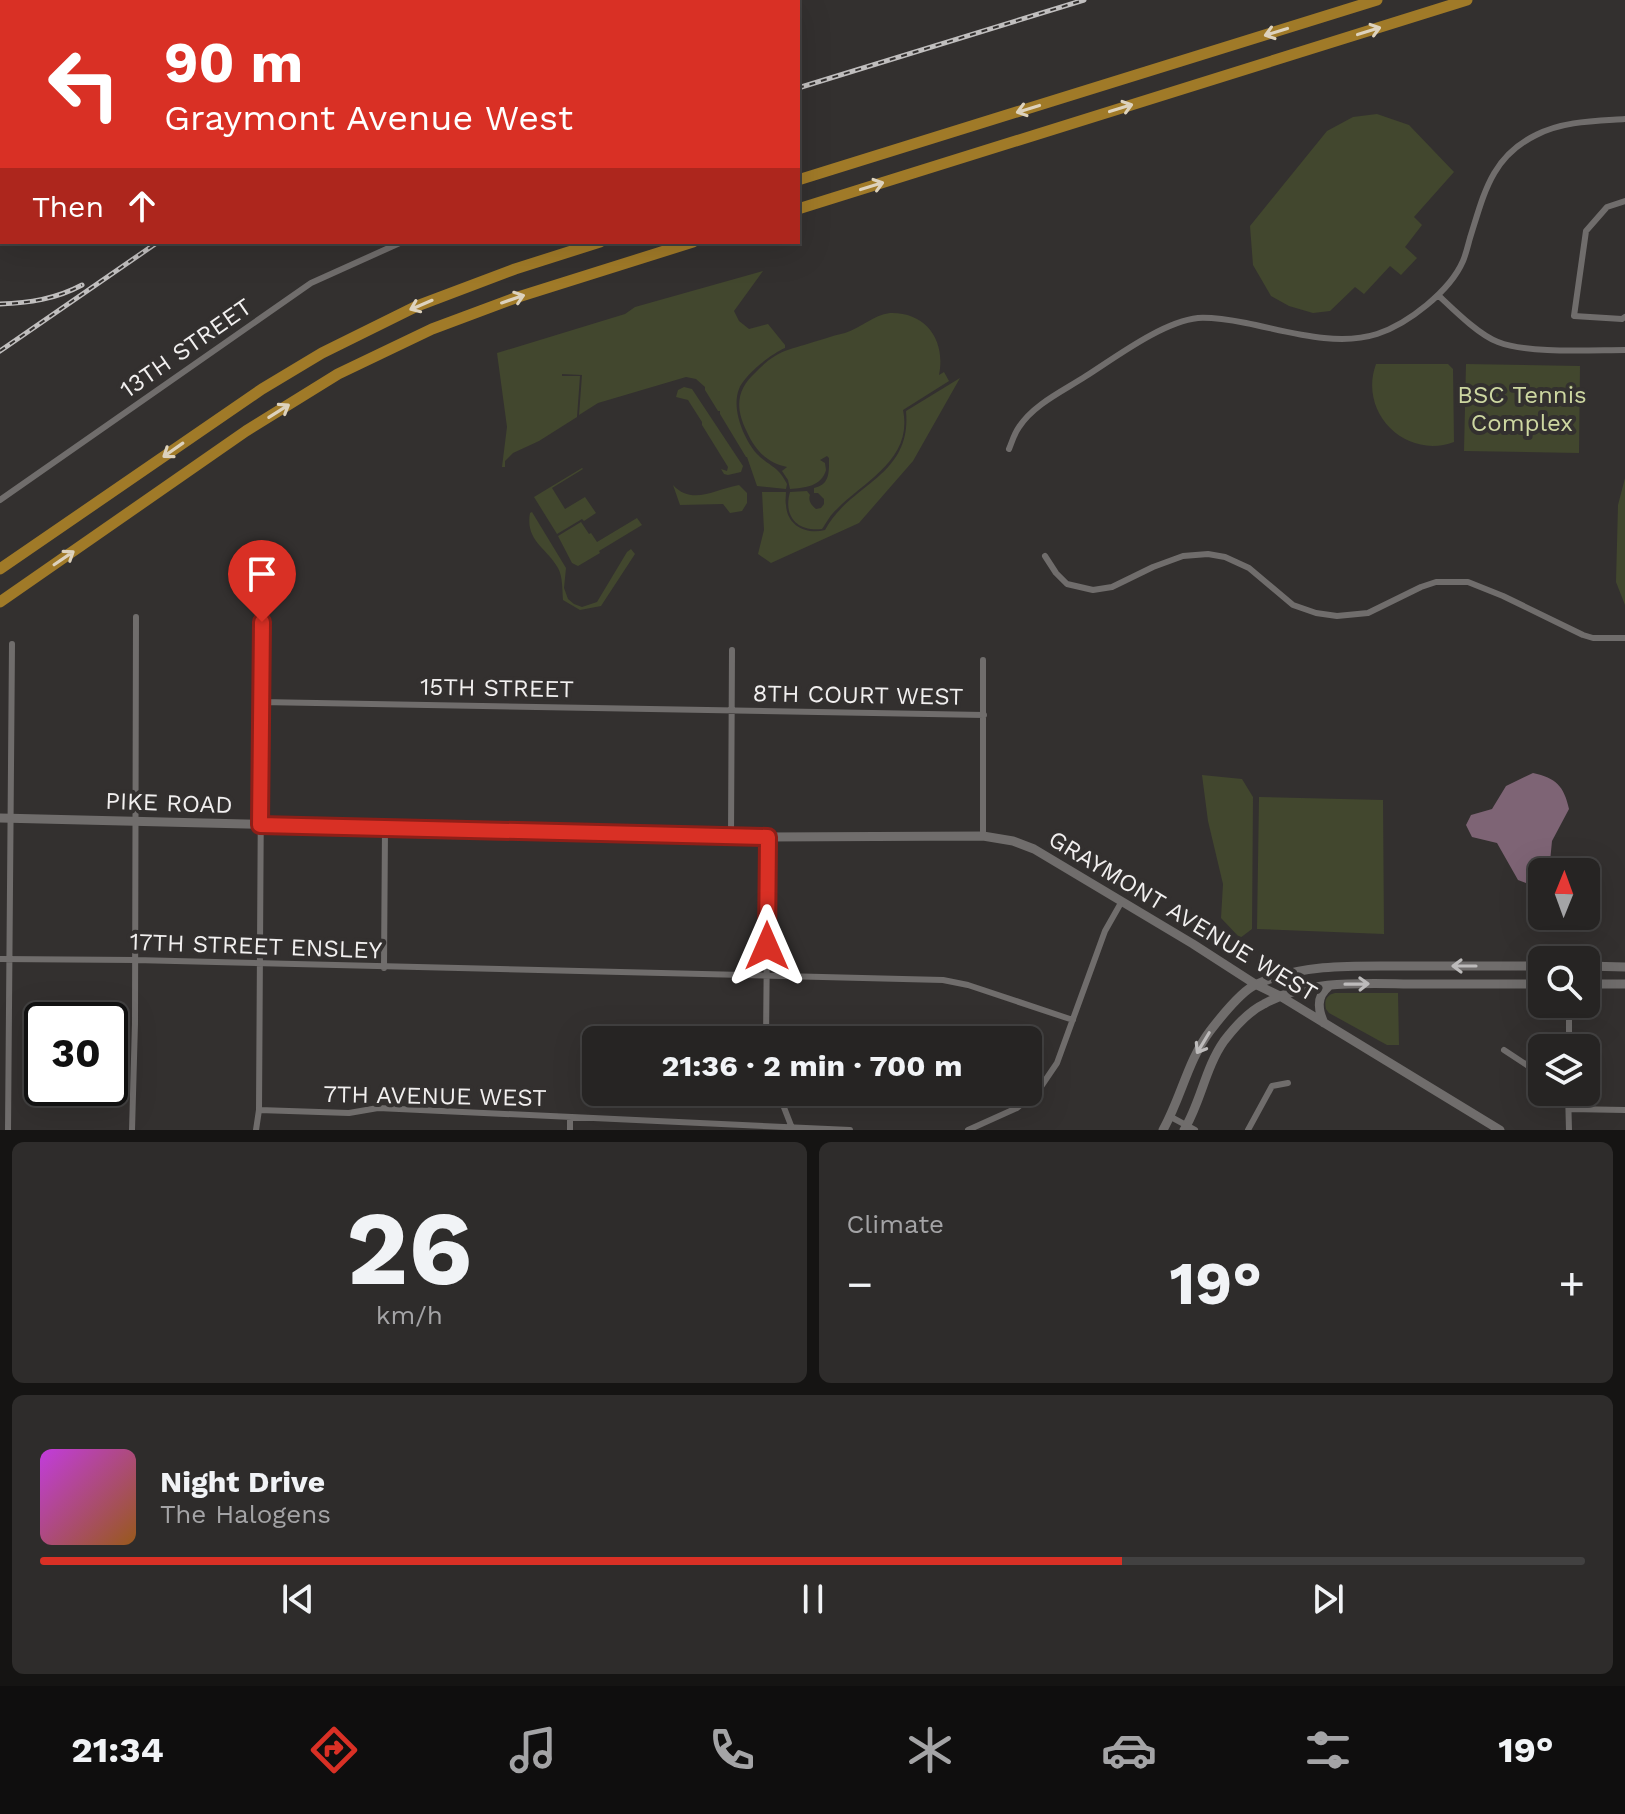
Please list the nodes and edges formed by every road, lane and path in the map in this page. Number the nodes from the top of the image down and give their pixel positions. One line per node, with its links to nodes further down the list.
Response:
1 (1377, 0): 4 (highway, one-way to 4)
2 (1467, 0): 6 (highway, one-way to 2)
3 (1625, 119): 10 (street)
4 (800, 179)
5 (1625, 201): 11 (street)
6 (800, 208)
7 (398, 244): 14 (street, 13TH STREET)
8 (594, 244): 16 (highway, one-way to 16)
9 (687, 244): 17 (highway, one-way to 9)
10 (1438, 295): 12 (street); 13 (street)
11 (1625, 317)
12 (1625, 350)
13 (1009, 449)
14 (0, 500)
15 (1045, 556): 20 (street)
16 (0, 569)
17 (0, 602)
18 (136, 617): 30 (street)
19 (262, 622): 26 (street)
20 (1625, 638)
21 (12, 644): 25 (street)
22 (732, 650): 27 (street)
23 (983, 660): 28 (street)
24 (0, 671): 25 (street)
25 (11, 671): 29 (street)
26 (261, 702): 27 (street, 15TH STREET); 31 (street)
27 (732, 711): 28 (street, 8TH COURT WEST); 33 (street)
28 (984, 715): 34 (street)
29 (5, 818): 30 (main road, PIKE ROAD); 37 (street)
30 (136, 822): 31 (main road, PIKE ROAD); 39 (street)
31 (260, 825): 32 (main road, PIKE ROAD); 40 (street)
32 (385, 828): 33 (main road, GRAYMONT AVENUE WEST); 44 (street)
33 (731, 836): 35 (main road, GRAYMONT AVENUE WEST)
34 (983, 836): 35 (main road, GRAYMONT AVENUE WEST); 36 (main road, GRAYMONT AVENUE WEST)
35 (768, 837): 45 (street)
36 (1122, 901): 46 (main road, GRAYMONT AVENUE WEST); 52 (street)
37 (10, 958): 38 (street, 17TH STREET ENSLEY); 39 (street, 17TH STREET ENSLEY); 68 (street)
38 (0, 959)
39 (135, 960): 40 (street, 17TH STREET ENSLEY); 69 (street)
40 (260, 964): 44 (street, 17TH STREET ENSLEY); 61 (street)
41 (1528, 966): 46 (main road, one-way to 46)
42 (1600, 966): 43 (main road)
43 (1625, 967)
44 (384, 968): 45 (street, 17TH STREET ENSLEY)
45 (767, 976): 52 (street, 17TH STREET ENSLEY); 54 (street)
46 (1255, 984): 51 (main road, GRAYMONT AVENUE WEST); 64 (main road, one-way to 64)
47 (1528, 984): 50 (main road, one-way to 47)
48 (1600, 984): 49 (main road)
49 (1625, 984)
50 (1329, 986): 51 (main road); 53 (main road)
51 (1280, 996): 53 (main road, GRAYMONT AVENUE WEST); 67 (main road)
52 (1073, 1020): 65 (street)
53 (1324, 1023): 76 (main road, GRAYMONT AVENUE WEST)
54 (766, 1026)
55 (1504, 1050): 56 (street)
56 (1528, 1066)
57 (1288, 1083): 75 (street)
58 (785, 1106): 66 (street)
59 (1569, 1106): 60 (street)
60 (1569, 1109): 62 (street); 77 (street)
61 (259, 1110): 63 (street, 7TH AVENUE WEST); 70 (street)
62 (1625, 1110)
63 (570, 1117): 66 (street, 7TH AVENUE WEST); 71 (street)
64 (1171, 1117): 67 (street); 74 (main road)
65 (982, 1127): 73 (street)
66 (792, 1128): 72 (street, 7TH AVENUE WEST)
67 (1188, 1128)
68 (8, 1130)
69 (132, 1130)
70 (256, 1130)
71 (570, 1130)
72 (850, 1130)
73 (968, 1130)
74 (1163, 1130)
75 (1248, 1130)
76 (1500, 1130)
77 (1569, 1130)

